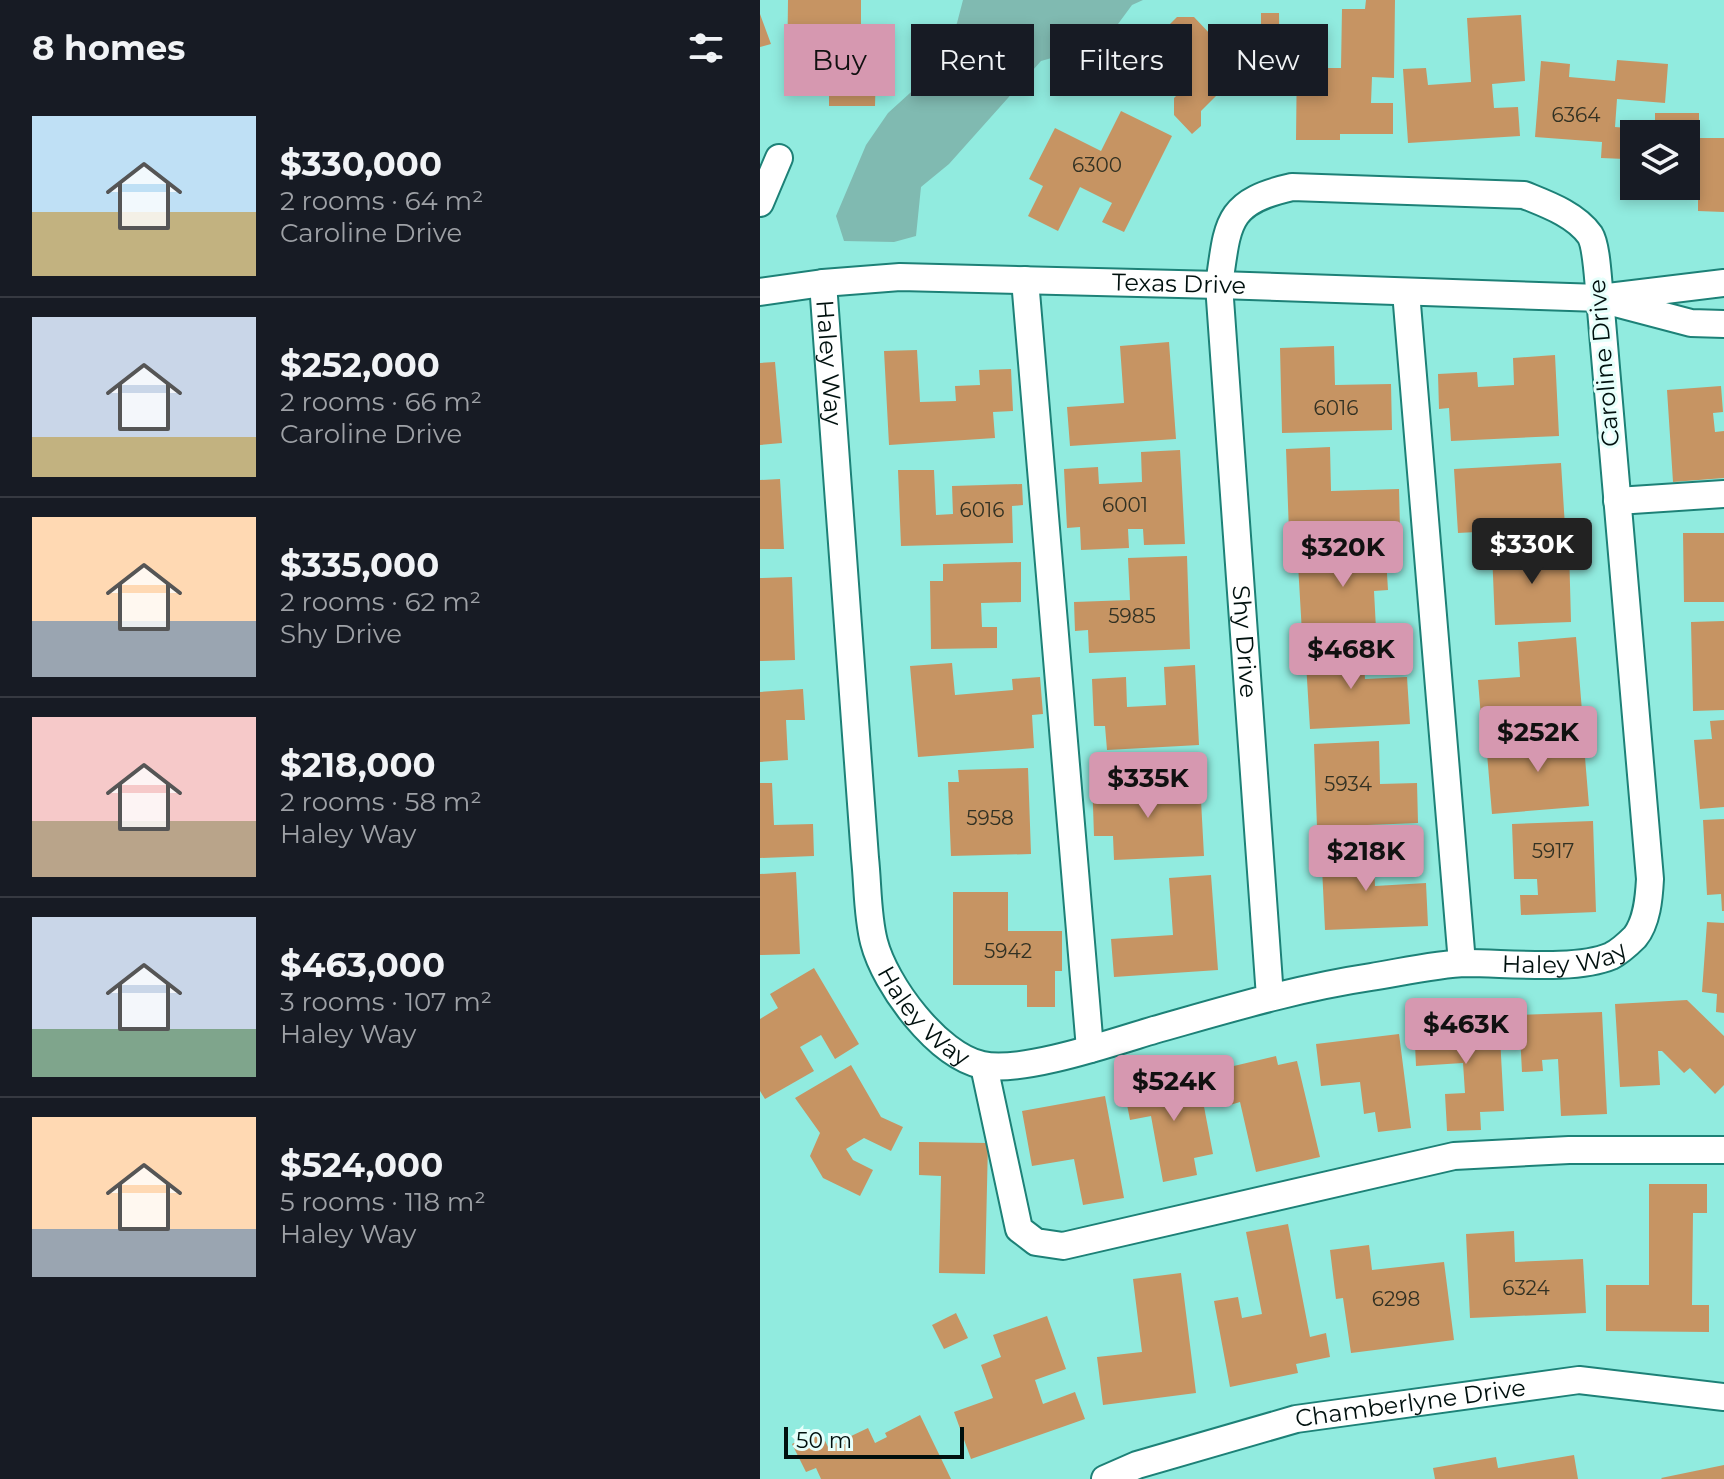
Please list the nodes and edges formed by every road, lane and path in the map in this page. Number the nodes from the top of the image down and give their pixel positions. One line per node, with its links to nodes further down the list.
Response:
1 (779, 158): 2 (street)
2 (760, 203)
3 (1025, 280): 4 (street, Texas Drive); 6 (street, Texas Drive); 16 (street)
4 (823, 283): 7 (street, Texas Drive); 17 (street, Haley Way)
5 (1724, 283): 9 (street, Texas Drive)
6 (1219, 285): 8 (street, Texas Drive); 9 (street, Caroline Drive); 15 (street, Shy Drive)
7 (760, 292)
8 (1406, 292): 9 (street, Texas Drive); 14 (street)
9 (1600, 298): 10 (street, Texas Drive); 12 (street, Caroline Drive)
10 (1724, 324)
11 (1724, 494): 12 (street)
12 (1617, 501): 13 (street, Caroline Drive)
13 (1636, 935): 14 (street, Haley Way)
14 (1462, 963): 15 (street, Haley Way)
15 (1270, 997): 16 (street, Haley Way)
16 (1090, 1049): 17 (street, Haley Way)
17 (984, 1066): 18 (street)
18 (1724, 1150)
19 (1724, 1397): 20 (street, Chamberlyne Drive)
20 (1105, 1479)

